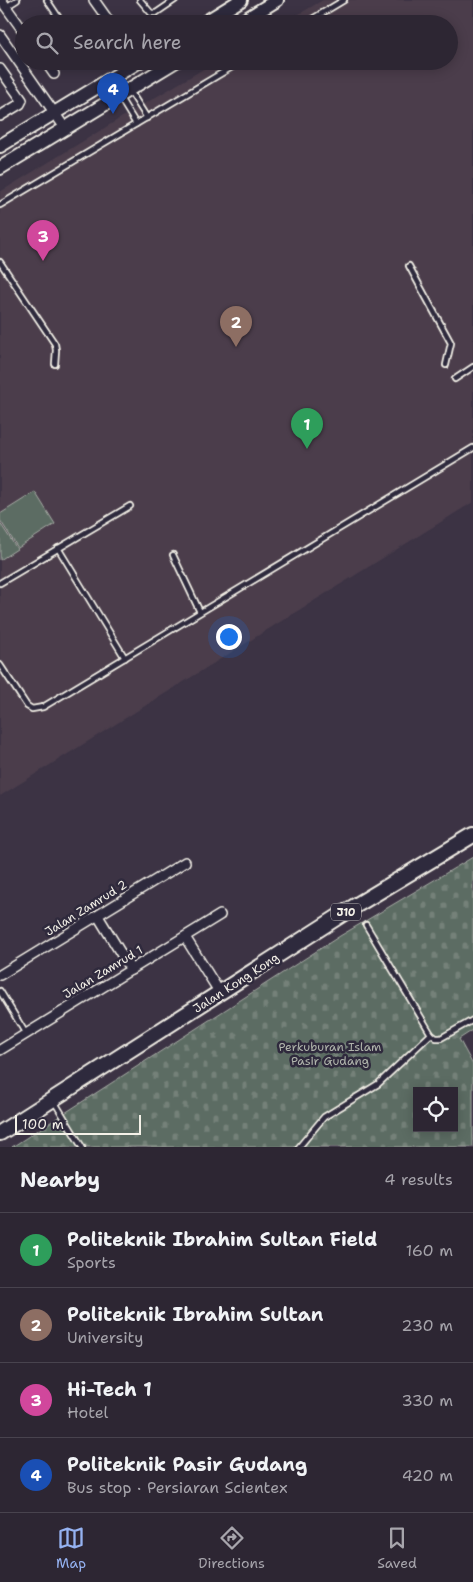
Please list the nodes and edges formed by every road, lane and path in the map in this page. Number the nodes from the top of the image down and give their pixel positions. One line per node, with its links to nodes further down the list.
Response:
1 (17, 0): 9 (lane)
2 (47, 0): 10 (lane)
3 (94, 0): 11 (street)
4 (140, 0): 5 (lane)
5 (175, 0)
6 (241, 0): 12 (main road)
7 (277, 0): 13 (main road)
8 (344, 0): 14 (lane)
9 (4, 4): 15 (street)
10 (57, 15)
11 (105, 15)
12 (217, 15)
13 (253, 15)
14 (319, 15)
15 (15, 19)
16 (0, 35): 17 (street)
17 (15, 56)
18 (0, 69): 27 (street)
19 (25, 70): 26 (street)
20 (51, 70): 24 (street)
21 (125, 70): 26 (main road)
22 (161, 70): 25 (main road)
23 (227, 70): 28 (lane)
24 (54, 74)
25 (124, 93): 28 (lane); 29 (lane); 30 (main road)
26 (55, 113): 30 (street); 31 (main road)
27 (0, 116)
28 (147, 118): 29 (lane)
29 (136, 124): 33 (lane)
30 (65, 128): 32 (main road)
31 (0, 146)
32 (0, 168)
33 (0, 205)
34 (0, 262): 36 (lane)
35 (408, 266): 37 (lane)
36 (55, 364)
37 (446, 365)
38 (473, 367): 39 (lane)
39 (454, 378)
40 (473, 448): 45 (lane)
41 (130, 506): 42 (lane)
42 (58, 548): 44 (lane); 46 (lane)
43 (173, 555): 45 (lane)
44 (0, 583)
45 (200, 612): 46 (lane)
46 (125, 658): 47 (lane)
47 (0, 665)
48 (473, 834): 57 (main road, Jalan Kong Kong / J10)
49 (184, 862): 50 (street, Jalan Zamrud 2)
50 (98, 916): 54 (street); 55 (street, Jalan Zamrud 2)
51 (220, 916): 53 (street, Jalan Zamrud 1)
52 (366, 924): 60 (lane)
53 (185, 937): 54 (street, Jalan Zamrud 1); 57 (street)
54 (131, 970): 59 (street, Jalan Zamrud 1)
55 (0, 975)
56 (0, 991): 59 (lane)
57 (220, 993): 62 (main road, Jalan Kong Kong / J10)
58 (473, 1020): 60 (lane)
59 (26, 1034): 61 (street, Jalan Zamrud 1)
60 (431, 1034): 65 (lane)
61 (0, 1050)
62 (53, 1100): 63 (main road, Jalan Kong Kong / J10); 64 (lane)
63 (0, 1134)
64 (82, 1147)
65 (299, 1147)

